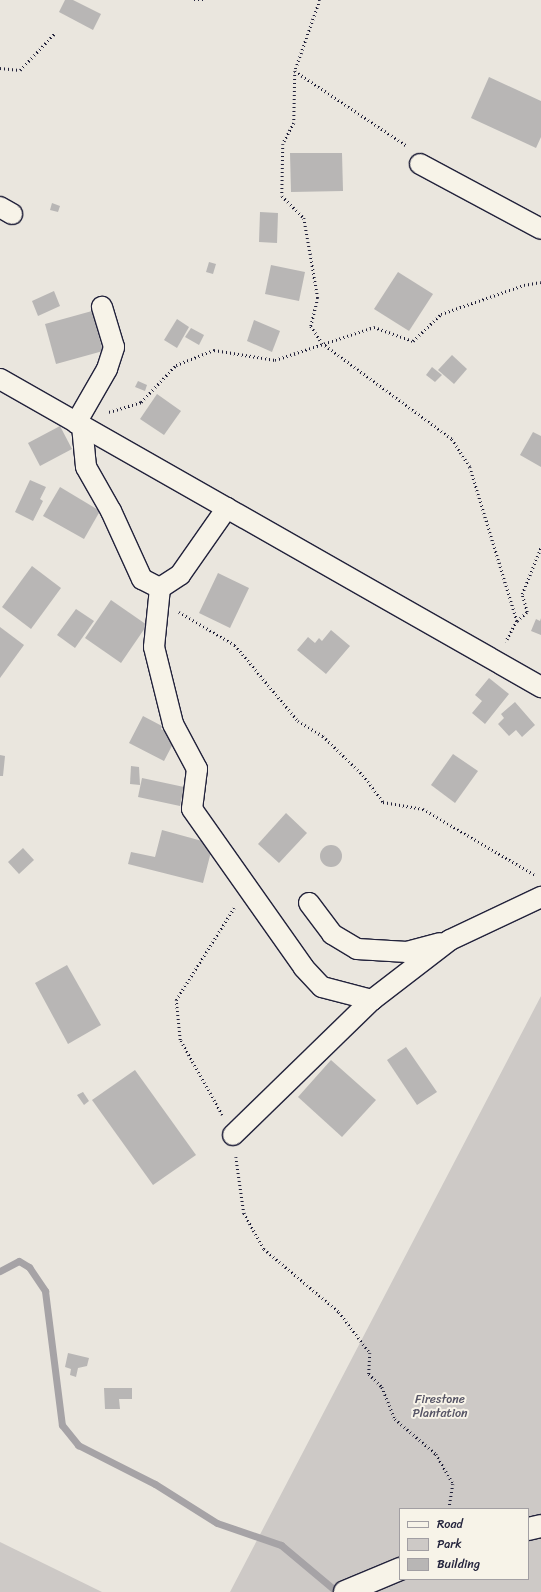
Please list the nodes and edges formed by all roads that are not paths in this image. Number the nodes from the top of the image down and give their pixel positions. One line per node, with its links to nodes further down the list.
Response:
1 (420, 164): 2 (street)
2 (541, 229)
3 (102, 307): 5 (street)
4 (0, 379): 5 (street)
5 (79, 424): 6 (street); 7 (street)
6 (226, 508): 7 (street); 8 (street)
7 (160, 594): 12 (street)
8 (541, 687)
9 (541, 897): 11 (street)
10 (309, 903): 11 (street)
11 (450, 940): 12 (street)
12 (372, 1000): 13 (street)
13 (233, 1135)
14 (541, 1526): 15 (main road)
15 (529, 1529)
16 (399, 1569): 17 (main road)
17 (354, 1589)

